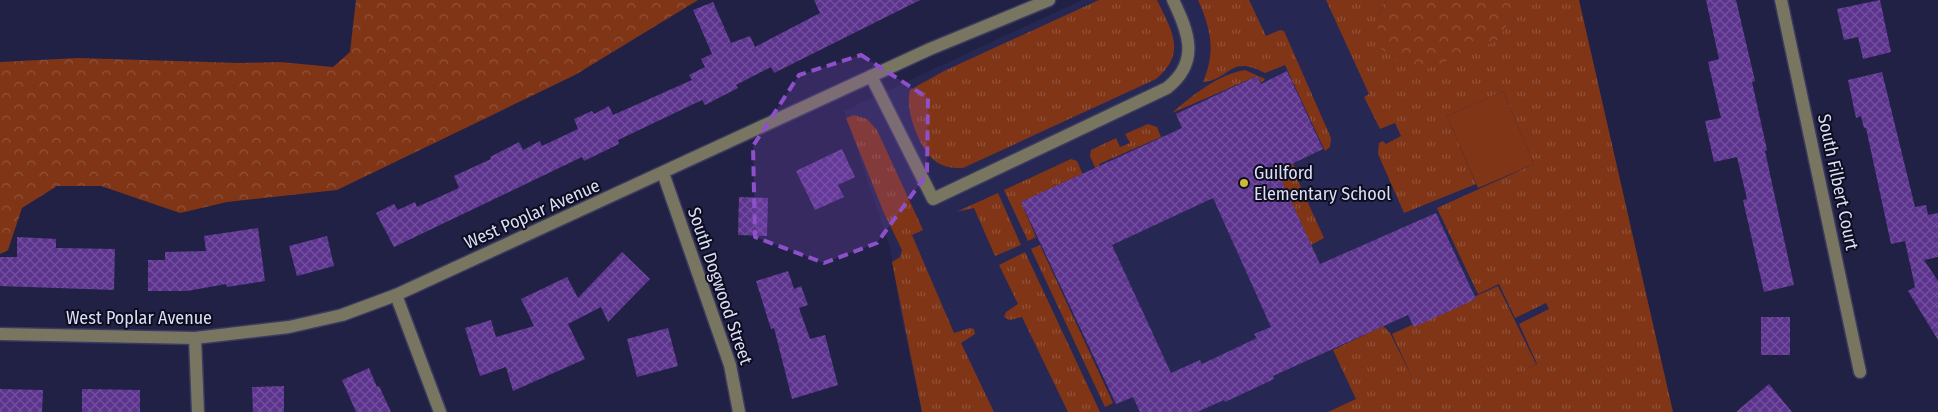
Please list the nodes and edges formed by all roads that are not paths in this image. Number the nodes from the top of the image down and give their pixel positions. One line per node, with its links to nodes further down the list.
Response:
1 (1049, 0): 4 (street, West Poplar Avenue)
2 (1173, 0): 4 (street)
3 (1781, 0): 9 (street, South Filbert Court)
4 (871, 76): 5 (street, West Poplar Avenue)
5 (663, 173): 6 (street, West Poplar Avenue); 12 (street, South Dogwood Street)
6 (396, 295): 8 (street, West Poplar Avenue); 11 (street)
7 (0, 334): 8 (street, West Poplar Avenue)
8 (195, 338): 10 (street)
9 (1860, 372)
10 (198, 412)
11 (440, 412)
12 (739, 412)

